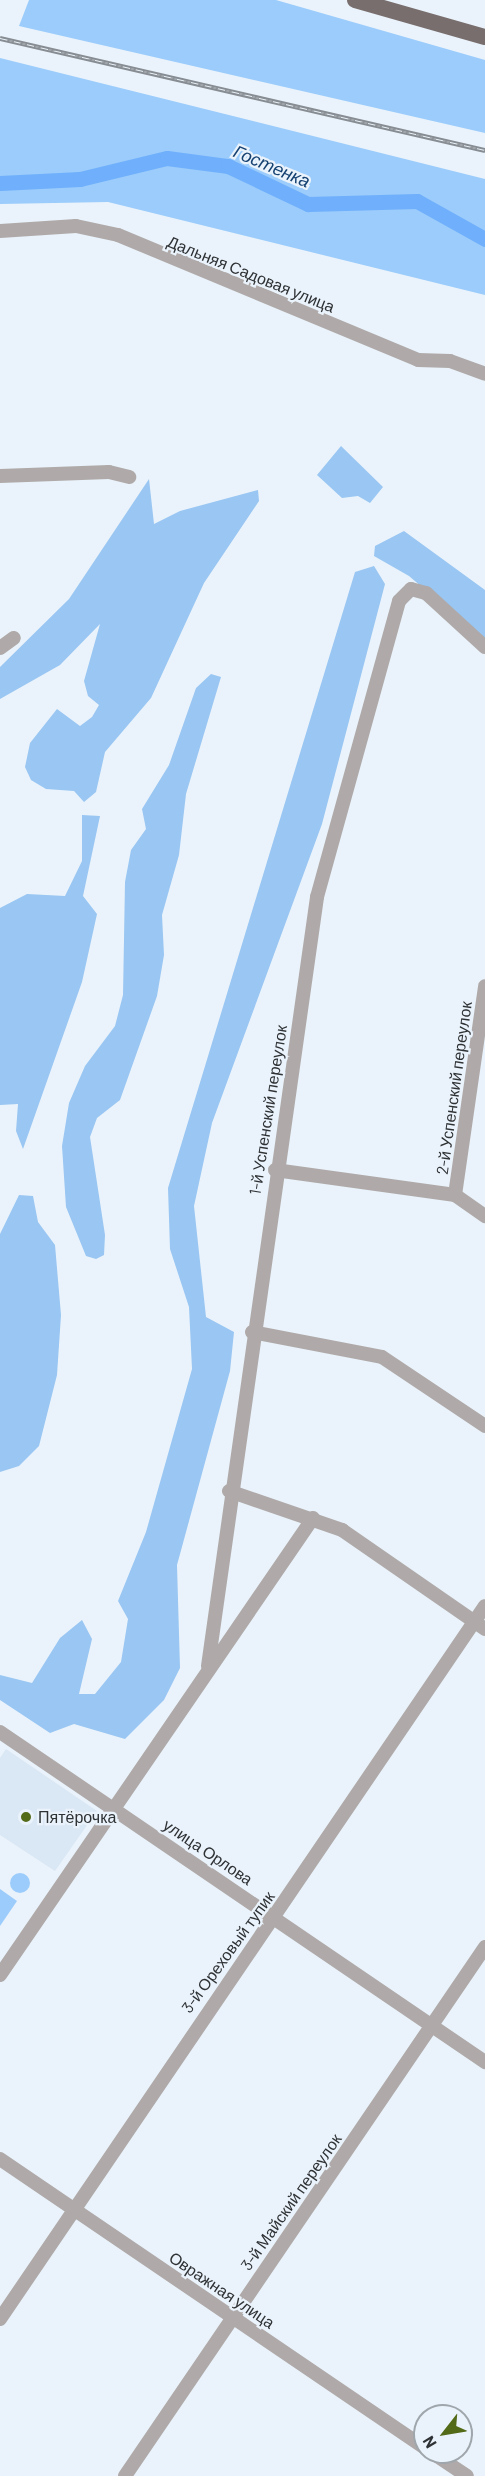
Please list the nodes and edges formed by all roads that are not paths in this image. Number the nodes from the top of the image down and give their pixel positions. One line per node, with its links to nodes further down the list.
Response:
1 (355, 0): 2 (main road)
2 (485, 37)
3 (0, 231): 4 (street, Дальняя Садовая улица)
4 (485, 374)
5 (0, 476): 6 (street)
6 (129, 477)
7 (14, 638): 9 (street)
8 (485, 647): 12 (street, 1-й Успенский переулок)
9 (0, 648)
10 (485, 986): 11 (street, 2-й Успенский переулок)
11 (478, 1077): 13 (street, 2-й Успенский переулок)
12 (275, 1170): 13 (street); 15 (street, 1-й Успенский переулок)
13 (455, 1196): 14 (street)
14 (485, 1216)
15 (252, 1332): 16 (street); 17 (street, 1-й Успенский переулок)
16 (485, 1426)
17 (229, 1491): 18 (street); 21 (street, 1-й Успенский переулок)
18 (313, 1518): 20 (street); 21 (street, 1-й Успенский переулок)
19 (485, 1606): 20 (street, 3-й Ореховый тупик)
20 (480, 1625): 24 (street, 3-й Ореховый тупик)
21 (208, 1666): 23 (street, 1-й Успенский переулок)
22 (0, 1732): 23 (street, улица Орлова)
23 (112, 1809): 24 (street, улица Орлова); 26 (street, 1-й Успенский переулок)
24 (274, 1917): 27 (street, улица Орлова); 30 (street, 3-й Ореховый тупик)
25 (485, 1947): 27 (street, 3-й Майский переулок)
26 (0, 1974)
27 (432, 2026): 28 (street, улица Орлова); 31 (street, 3-й Майский переулок)
28 (485, 2062)
29 (0, 2159): 30 (street, Овражная улица)
30 (75, 2210): 31 (street, Овражная улица); 32 (street, 3-й Ореховый тупик)
31 (232, 2317): 33 (street, Овражная улица); 35 (street, 3-й Майский переулок)
32 (0, 2319)
33 (413, 2440)
34 (449, 2464): 36 (street)
35 (125, 2476)
36 (467, 2476)

